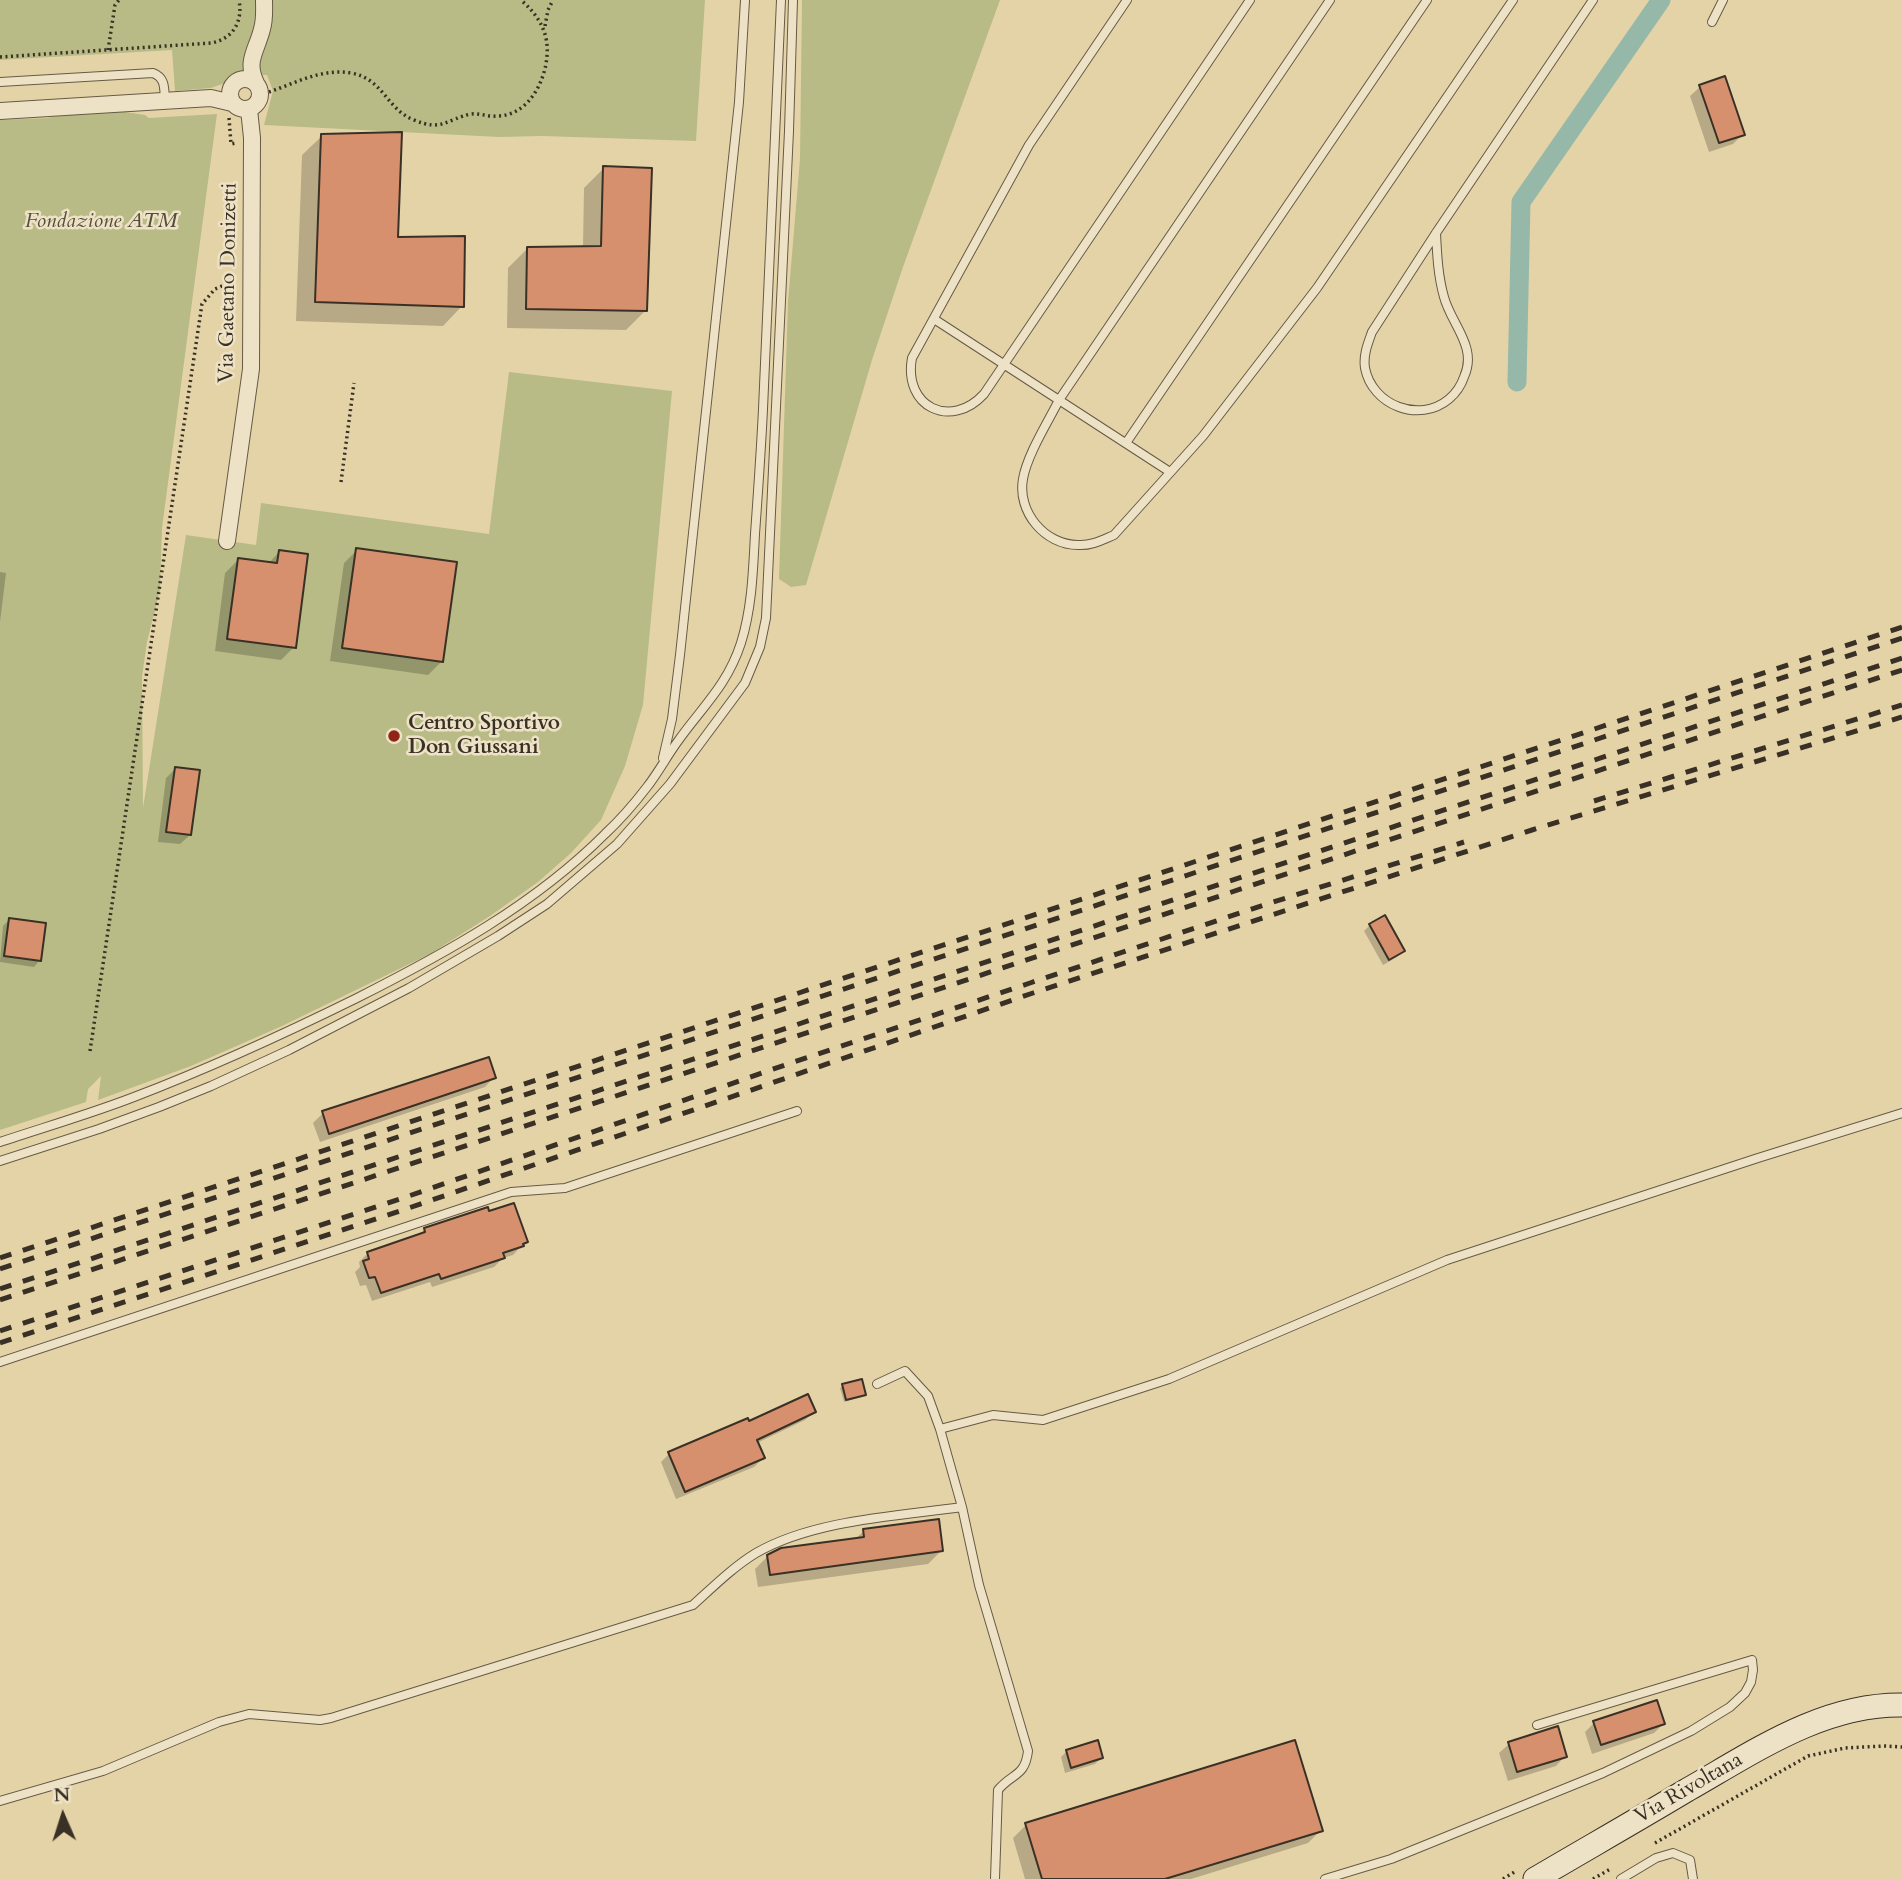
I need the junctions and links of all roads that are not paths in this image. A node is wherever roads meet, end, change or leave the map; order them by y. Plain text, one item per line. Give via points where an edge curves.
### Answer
1 (264, 0) edge
2 (745, 0) edge
3 (781, 0) edge
4 (793, 0) edge
5 (1128, 0) edge
6 (1250, 0) edge
7 (1330, 0) edge
8 (1427, 0) edge
9 (1513, 0) edge
10 (1593, 0) edge
11 (1723, 0) edge
12 (1712, 22) dead end
13 (0, 82) edge
14 (261, 88) junction
15 (166, 101) junction
16 (232, 103) junction
17 (249, 109) junction
18 (0, 111) edge
19 (1436, 233) junction
20 (934, 319) junction
21 (1004, 364) junction
22 (1059, 400) junction
23 (1126, 443) junction
24 (1171, 472) junction
25 (226, 541) dead end
26 (661, 765) junction
27 (797, 1111) dead end
28 (1902, 1113) edge
29 (0, 1142) edge
30 (0, 1161) edge
31 (0, 1362) edge
32 (877, 1384) dead end
33 (940, 1429) junction
34 (962, 1507) junction
35 (1902, 1705) edge
36 (1848, 1711) junction
37 (1902, 1719) edge
38 (1537, 1726) dead end
39 (0, 1801) edge
40 (1690, 1878) edge
41 (995, 1879) edge
42 (1325, 1879) edge
43 (1535, 1879) edge
44 (1621, 1879) edge

1 - 14 street via 265,18 251,64 251,74
2 - 26 lane via 739,102 680,655
3 - 26 lane via 761,452 747,620 730,671
4 - 30 lane via 766,618 745,684 670,784 617,844 547,904 498,936 385,1000 211,1086
5 - 20 lane via 1029,145
6 - 21 lane
7 - 22 lane
8 - 23 lane
9 - 24 lane via 1317,288
10 - 19 lane
11 - 12 lane
13 - 15 lane via 153,73 164,82
14 - 16 street via 242,79 229,93
14 - 17 street via 260,98
15 - 16 street via 211,98
15 - 18 street
16 - 17 street
17 - 25 street, Via Gaetano Donizetti via 251,369
19 - 19 lane via 1445,300 1468,359 1459,388 1448,400 1412,411 1377,393 1365,366 1366,348
20 - 21 lane
20 - 21 lane via 910,370 911,383 926,404 950,412 975,404
21 - 22 lane
22 - 23 lane
22 - 24 lane via 1023,480 1023,499 1030,517 1058,542 1097,543 1114,535
23 - 24 lane
26 - 29 lane via 633,804 581,858 525,902 449,950 214,1065 108,1107
27 - 31 lane via 565,1188 512,1192
28 - 33 lane via 1447,1260 1169,1380 1043,1419 993,1415
32 - 33 lane via 905,1371 928,1396
33 - 34 lane
34 - 39 lane via 809,1532 755,1553 693,1605 331,1718 238,1716 103,1771
34 - 41 lane via 979,1586 1028,1751 1019,1774 998,1790
35 - 36 street, Via Rivoltana
36 - 37 street, Via Rivoltana via 1882,1712
36 - 43 street, Via Rivoltana via 1752,1752
38 - 42 lane via 1752,1660 1751,1682 1745,1693 1691,1731 1603,1773 1404,1853
40 - 44 lane via 1690,1860 1673,1853

